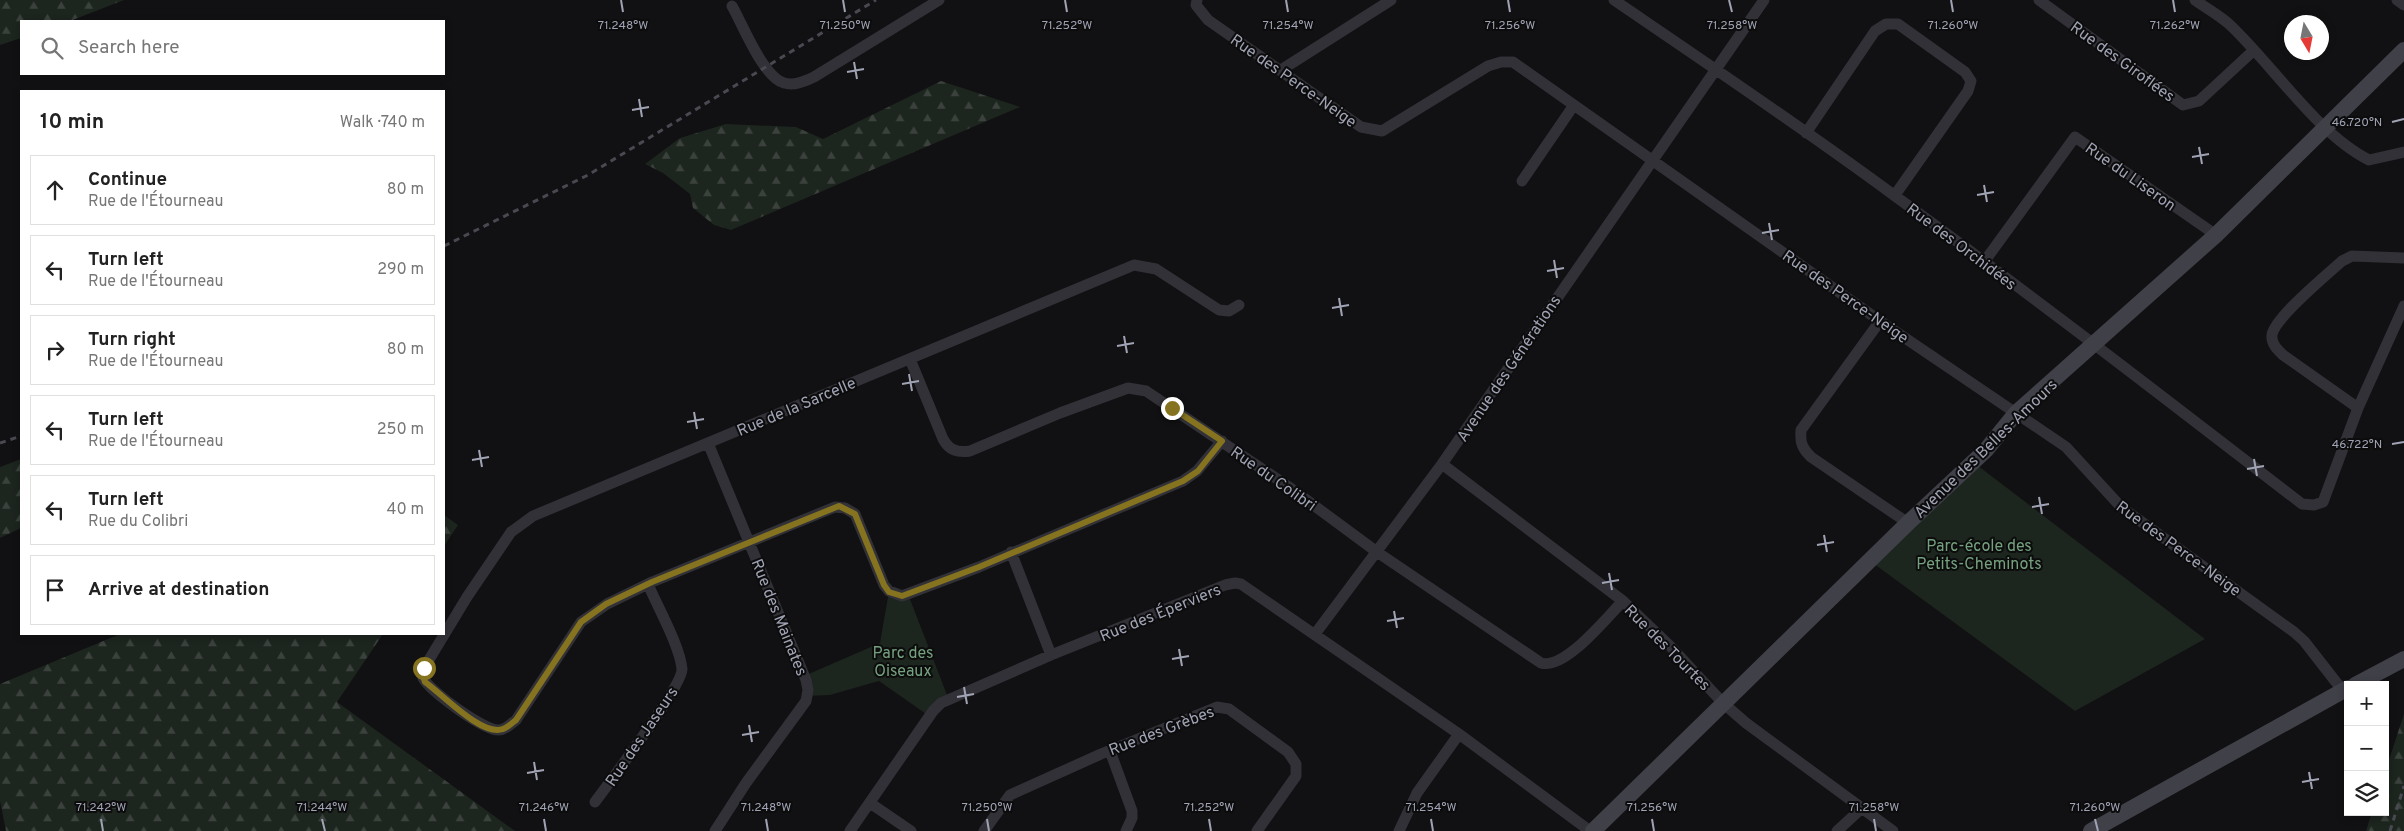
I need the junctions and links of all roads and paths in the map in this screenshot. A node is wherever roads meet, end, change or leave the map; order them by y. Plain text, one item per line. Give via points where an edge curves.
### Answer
1 (939, 0) edge
2 (1197, 0) edge
3 (1391, 0) edge
4 (1764, 0) edge
5 (2038, 0) edge
6 (2195, 0) edge
7 (2397, 0) edge
8 (1621, 2) edge
9 (2404, 5) edge
10 (732, 6) dead end
11 (2254, 50) junction
12 (2404, 50) edge
13 (1715, 68) junction
14 (1281, 70) junction
15 (1574, 105) junction
16 (2324, 126) junction
17 (1806, 133) junction
18 (2404, 152) edge
19 (1652, 159) junction
20 (1522, 181) dead end
21 (1895, 195) junction
22 (2216, 235) junction
23 (2404, 258) edge
24 (1984, 262) junction
25 (1239, 305) dead end
26 (2404, 306) edge
27 (1880, 321) junction
28 (2094, 344) junction
29 (910, 359) junction
30 (2358, 408) junction
31 (2016, 413) junction
32 (1222, 441) junction
33 (708, 443) junction
34 (1442, 464) junction
35 (1908, 523) junction
36 (749, 543) junction
37 (1011, 552) junction
38 (1377, 552) junction
39 (648, 584) junction
40 (1623, 601) junction
41 (445, 633) edge
42 (1315, 634) junction
43 (444, 635) edge
44 (1051, 655) junction
45 (2404, 659) edge
46 (2362, 681) edge
47 (2344, 683) edge
48 (2344, 691) edge
49 (1723, 704) junction
50 (1459, 734) junction
51 (1110, 751) junction
52 (595, 802) dead end
53 (870, 803) junction
54 (1862, 808) junction
55 (715, 831) edge
56 (850, 831) edge
57 (911, 831) edge
58 (984, 831) edge
59 (1126, 831) edge
60 (1257, 831) edge
61 (1399, 831) edge
62 (1591, 831) edge
63 (1837, 831) edge
64 (1893, 831) edge
65 (2091, 831) edge

1 - 10 street via 814,77 789,84 770,73
2 - 14 street, Rue des Perce-Neige via 1196,5 1208,20
3 - 14 street
4 - 13 street, Avenue des Générations
5 - 11 street, Rue des Giroflées via 2183,104 2199,101
6 - 11 street via 2228,23
7 - 9 street
8 - 13 street, Rue des Orchidées
11 - 16 street
12 - 16 street, Avenue des Belles-Amours
13 - 17 street, Rue des Orchidées
13 - 19 street, Avenue des Générations
14 - 15 street, Rue des Perce-Neige via 1361,127 1382,131 1488,66 1501,62 1513,62
15 - 19 street, Rue des Perce-Neige
15 - 20 street
16 - 18 street via 2368,160
16 - 22 street, Avenue des Belles-Amours
17 - 21 street, Rue des Orchidées
17 - 21 street via 1875,31 1886,24 1898,24 1965,72 1970,81 1968,91
19 - 27 street, Rue des Perce-Neige
19 - 34 street, Avenue des Générations
21 - 24 street, Rue des Orchidées
22 - 24 street, Rue du Liseron via 2074,137
22 - 28 street, Avenue des Belles-Amours
23 - 30 street via 2352,256 2342,260 2277,322 2272,336 2275,347 2283,355
24 - 28 street, Rue des Orchidées
25 - 29 street, Rue de la Sarcelle via 1229,311 1219,310 1156,269 1134,265
26 - 30 street
27 - 31 street, Rue des Perce-Neige
27 - 35 street via 1801,430 1800,442 1811,457
28 - 30 street, Rue des Orchidées via 2302,504 2323,502
28 - 31 street, Avenue des Belles-Amours
29 - 32 street, Rue du Colibri via 943,439 949,448 957,452 970,451 1128,388 1146,391
29 - 33 street, Rue de la Sarcelle
31 - 35 street, Avenue des Belles-Amours via 1986,450
31 - 47 street, Rue des Perce-Neige via 2066,447 2121,507 2294,632
32 - 37 street via 1198,471 1183,481
32 - 38 street, Rue du Colibri
33 - 36 street, Rue des Mainates
33 - 41 street, Rue de la Sarcelle via 533,516 515,528
34 - 38 street, Avenue des Générations
34 - 40 street, Rue des Tourtes
35 - 49 street, Avenue des Belles-Amours
36 - 37 street via 835,507 846,508 855,514 884,585 889,592 902,596
36 - 39 street
36 - 55 street, Rue des Mainates via 806,680 808,696
37 - 44 street
38 - 40 street, Rue du Colibri via 1548,665 1565,659
38 - 42 street, Avenue des Générations
39 - 43 street, Rue de la Sarcelle via 606,604 581,622 516,720 501,730 490,730 474,721 423,678 424,668
39 - 52 street, Rue des Jaseurs via 680,658 681,675 632,752
40 - 49 street, Rue des Tourtes
42 - 44 street, Rue des Éperviers via 1235,583
42 - 50 street, Rue des Éperviers
44 - 53 street, Rue des Éperviers via 935,708
45 - 46 street
48 - 65 street
49 - 54 street, Rue des Tourtes
49 - 62 street, Avenue des Belles-Amours
50 - 61 street via 1417,794
50 - 62 street, Rue des Éperviers
51 - 58 street, Rue des Grèbes via 1010,795
51 - 59 street via 1132,811
51 - 60 street, Rue des Grèbes via 1217,707 1229,709 1288,752 1296,764 1296,776
53 - 56 street, Rue des Éperviers
53 - 57 street
54 - 63 street
54 - 64 street, Rue des Tourtes

